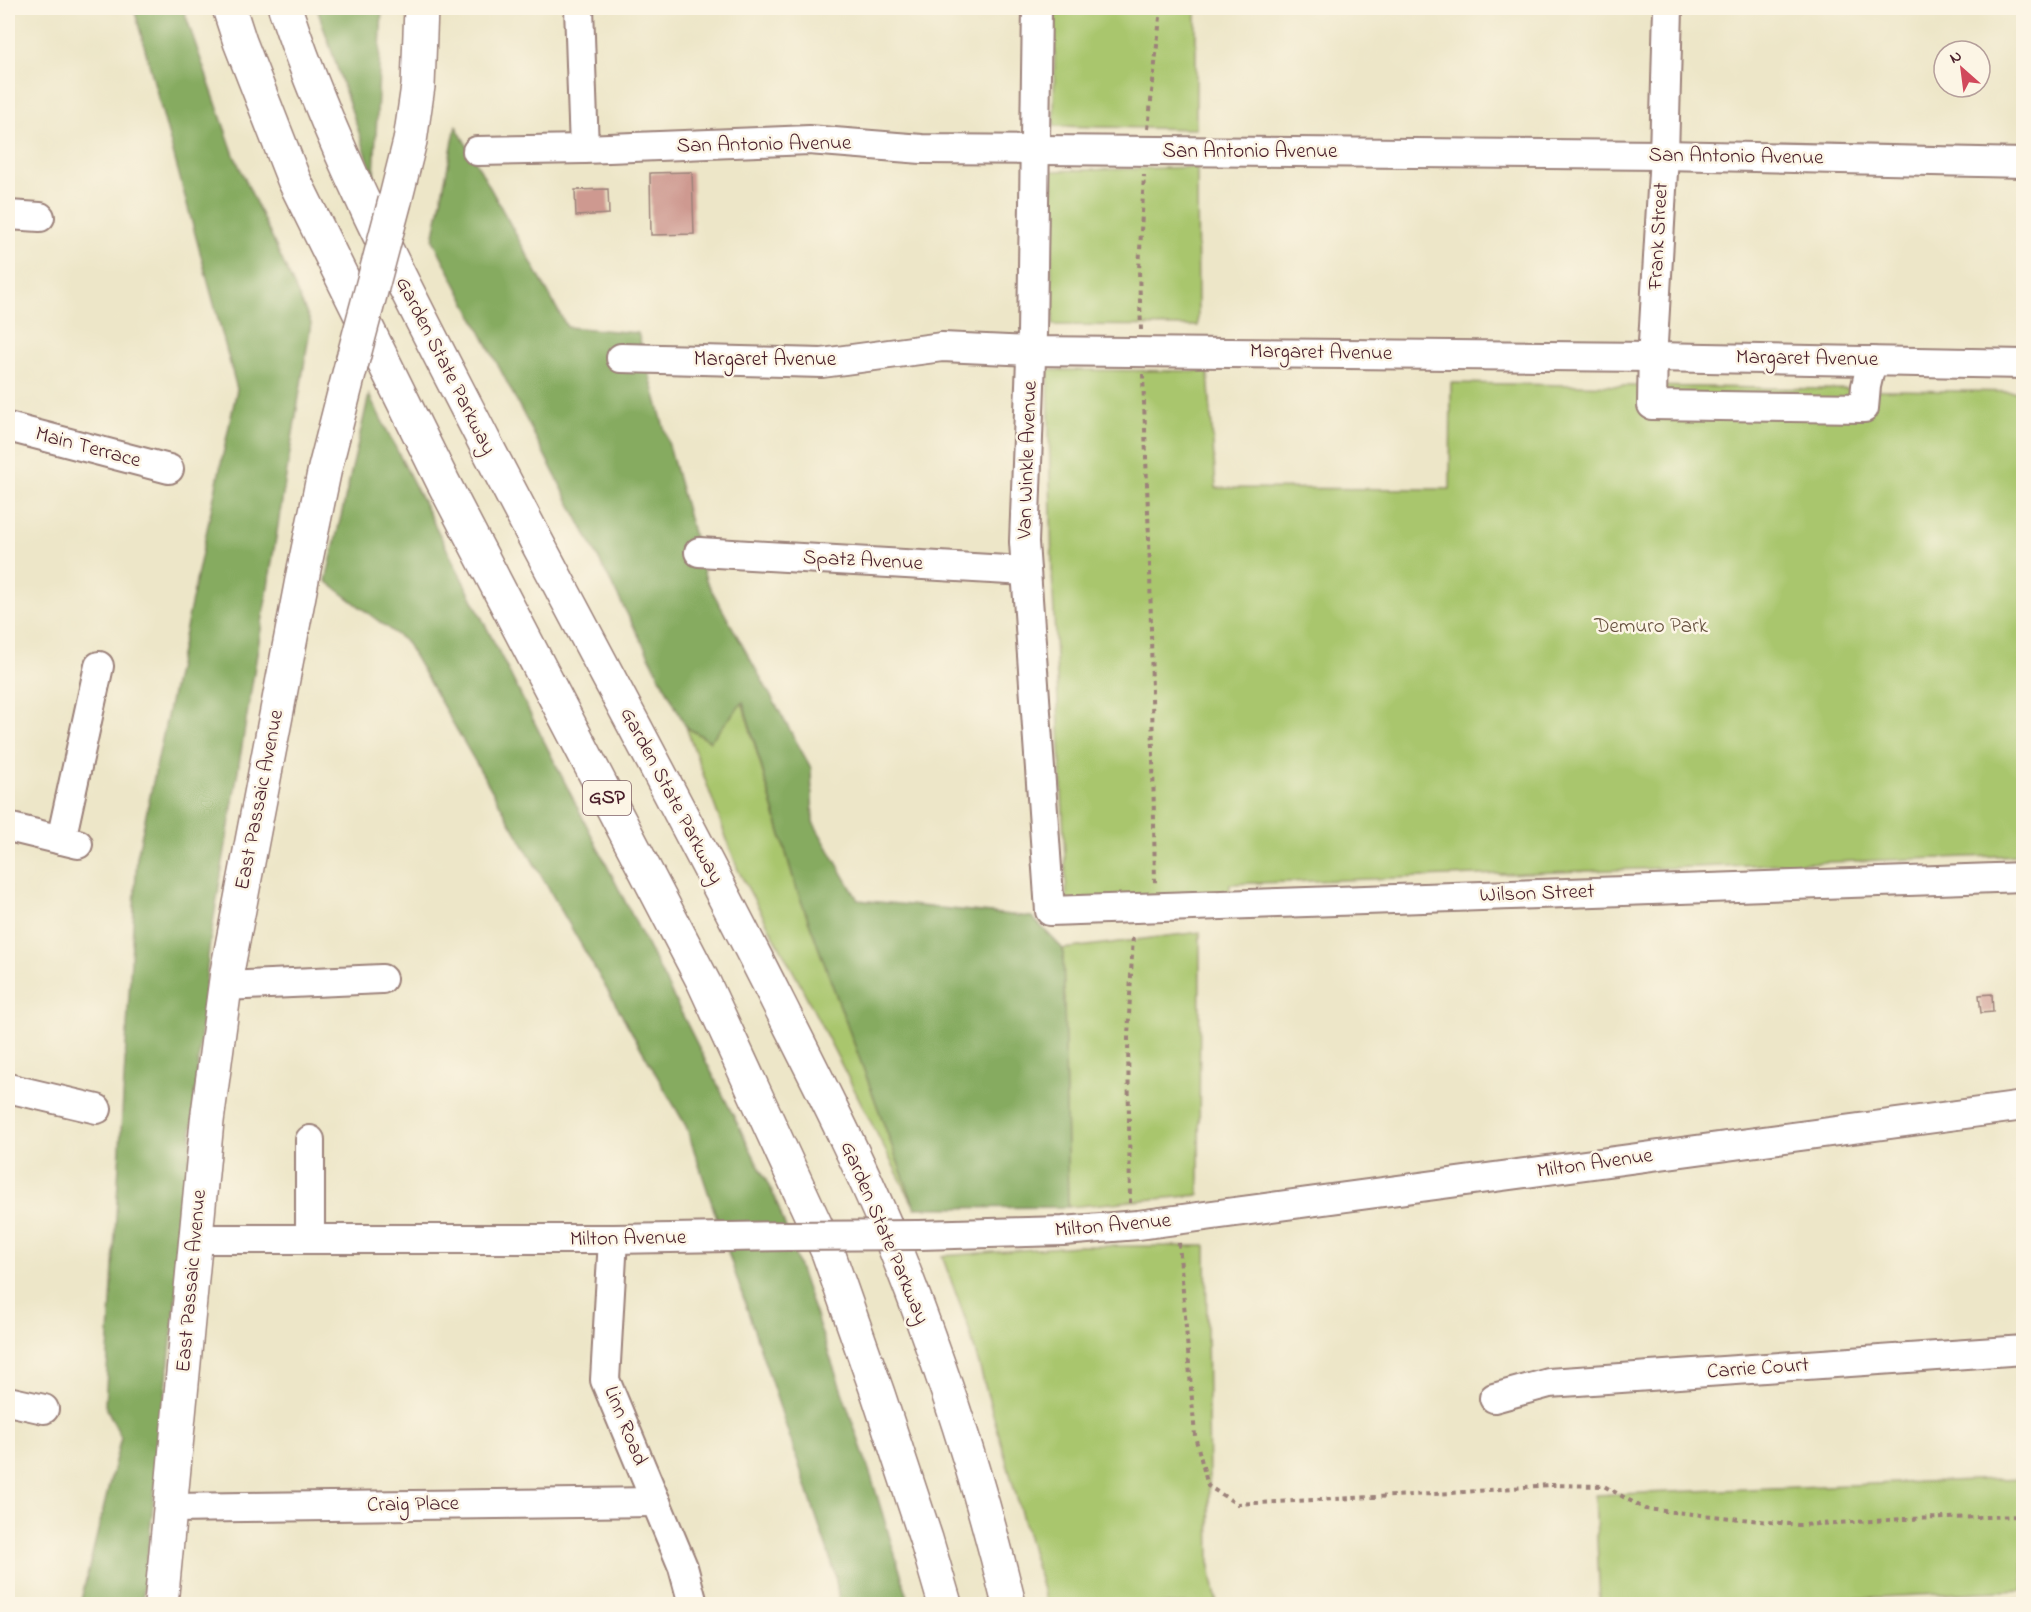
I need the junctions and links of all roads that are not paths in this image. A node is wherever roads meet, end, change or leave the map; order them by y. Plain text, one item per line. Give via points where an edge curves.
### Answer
1 (229, 8) edge
2 (285, 8) edge
3 (421, 8) edge
4 (579, 8) edge
5 (1037, 8) edge
6 (1668, 8) edge
7 (584, 149) junction
8 (1036, 150) junction
9 (477, 151) dead end
10 (1664, 155) junction
11 (2024, 163) edge
12 (8, 216) edge
13 (40, 217) dead end
14 (1031, 351) junction
15 (1653, 357) junction
16 (621, 358) dead end
17 (1872, 360) junction
18 (2024, 364) edge
19 (8, 427) edge
20 (169, 470) dead end
21 (699, 552) dead end
22 (1026, 571) junction
23 (99, 666) dead end
24 (8, 827) edge
25 (2024, 877) edge
26 (1050, 911) joint
27 (382, 979) dead end
28 (225, 986) junction
29 (8, 1089) edge
30 (2024, 1106) edge
31 (97, 1109) dead end
32 (310, 1140) dead end
33 (196, 1239) junction
34 (310, 1239) junction
35 (613, 1239) junction
36 (2024, 1350) edge
37 (1494, 1398) dead end
38 (8, 1401) edge
39 (44, 1409) dead end
40 (656, 1502) junction
41 (171, 1508) junction
42 (161, 1605) edge
43 (693, 1605) edge
44 (945, 1605) edge
45 (1009, 1605) edge

1 - 44 main road, GSP via 294,180 442,482 704,983 828,1252
2 - 45 main road, Garden State Parkway / GSP via 345,164 410,300 763,971 891,1239 949,1393
3 - 28 main road, East Passaic Avenue, bridge via 410,141 325,468
4 - 7 street
5 - 8 street, Van Winkle Avenue
6 - 10 street, Frank Street
7 - 8 street, San Antonio Avenue via 809,140 922,148
7 - 9 street, San Antonio Avenue
8 - 10 street, San Antonio Avenue
8 - 14 street, Van Winkle Avenue
10 - 11 street, San Antonio Avenue
10 - 15 street, Frank Street
12 - 13 street
14 - 15 street, Margaret Avenue
14 - 16 street, Margaret Avenue via 942,347 822,363
14 - 22 street, Van Winkle Avenue
15 - 17 street, Margaret Avenue
15 - 17 street, Frank Street via 1652,405 1664,406 1864,408
17 - 18 street, Margaret Avenue
19 - 20 street, Main Terrace
21 - 22 street, Spatz Avenue
22 - 26 street, Van Winkle Avenue
23 - 24 street via 70,842
25 - 26 street, Wilson Street
27 - 28 street
28 - 33 main road, East Passaic Avenue
29 - 31 street
30 - 35 street, Milton Avenue, bridge via 1138,1226 919,1235
32 - 34 street
33 - 34 street, Milton Avenue
33 - 41 main road, East Passaic Avenue
34 - 35 street, Milton Avenue
35 - 40 street, Linn Road via 605,1380
36 - 37 street, Carrie Court via 1549,1383
38 - 39 street
40 - 41 street, Craig Place
40 - 43 street, Linn Road via 683,1567
41 - 42 main road, East Passaic Avenue

